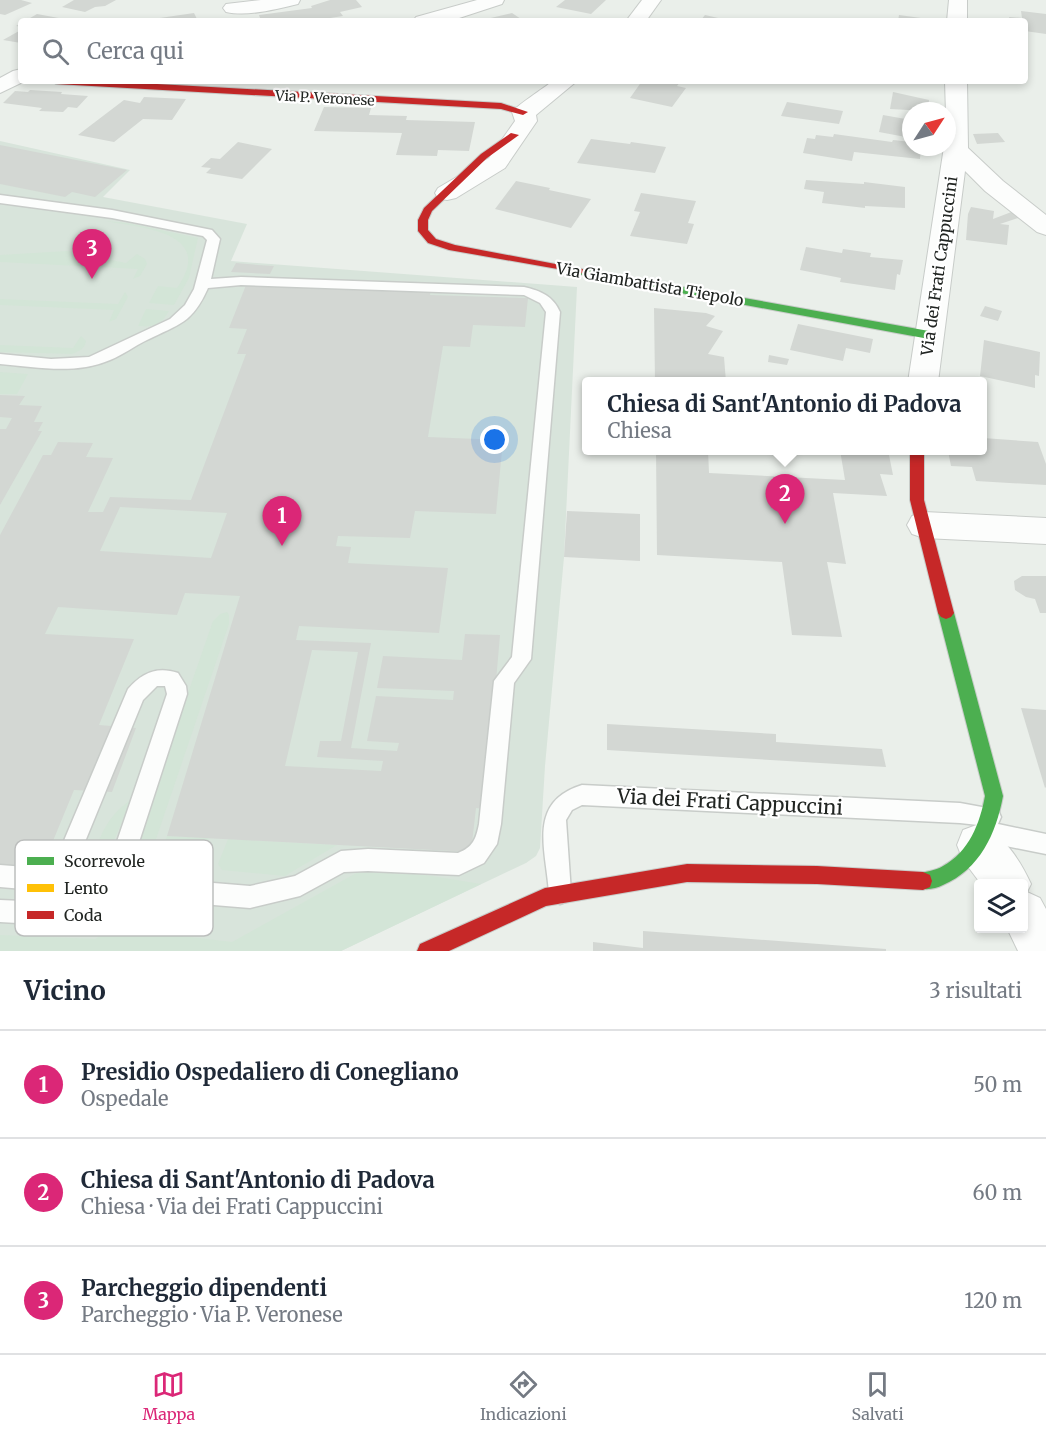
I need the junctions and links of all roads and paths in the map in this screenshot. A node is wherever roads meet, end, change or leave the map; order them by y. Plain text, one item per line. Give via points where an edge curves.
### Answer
1 (291, 0) edge
2 (495, 0) edge
3 (652, 0) edge
4 (958, 0) edge
5 (233, 8) dead end
6 (437, 18) edge
7 (638, 18) edge
8 (957, 18) edge
9 (14, 73) edge
10 (132, 84) edge
11 (563, 84) edge
12 (956, 84) edge
13 (0, 87) edge
14 (956, 102) edge
15 (523, 112) junction
16 (956, 150) edge
17 (955, 156) edge
18 (447, 193) joint
19 (0, 199) edge
20 (1046, 227) edge
21 (202, 284) junction
22 (929, 335) junction
23 (0, 359) edge
24 (923, 377) edge
25 (917, 455) edge
26 (924, 525) junction
27 (1046, 531) edge
28 (986, 831) junction
29 (75, 840) edge
30 (128, 840) edge
31 (1046, 844) edge
32 (0, 876) edge
33 (15, 877) edge
34 (1006, 879) edge
35 (560, 893) junction
36 (213, 894) edge
37 (0, 911) edge
38 (15, 912) edge
39 (1028, 923) edge
40 (427, 951) edge
41 (1043, 951) edge

1 - 5 street
2 - 6 street
3 - 7 street
4 - 8 street
9 - 13 street
10 - 15 street, Via P. Veronese via 501,106
11 - 15 street
12 - 14 street, Via dei Frati Cappuccini
15 - 18 street, Via Giambattista Tiepolo via 526,121 503,156
16 - 20 street
17 - 22 street, Via dei Frati Cappuccini
18 - 22 street, Via Giambattista Tiepolo via 428,210 423,231 432,241 453,248
19 - 21 lane via 207,232 214,239
21 - 23 lane via 184,315 171,325 102,358 73,363
21 - 36 lane via 241,281 524,291 545,299 553,312 521,659 504,681 486,844 476,856 459,864 341,862 300,885 278,892 250,897
22 - 24 street, Via dei Frati Cappuccini
25 - 26 street via 917,500
26 - 27 street
26 - 28 street via 992,783 994,796
28 - 31 lane, Via dei Frati Cappuccini
28 - 34 street
28 - 35 street via 958,867 946,875 919,881 687,873
28 - 35 lane, Via dei Frati Cappuccini via 960,813 582,795 570,798 555,819
29 - 30 lane via 135,695 149,680 164,676 171,679 177,694
32 - 33 lane
35 - 40 street
37 - 38 lane
39 - 41 street

